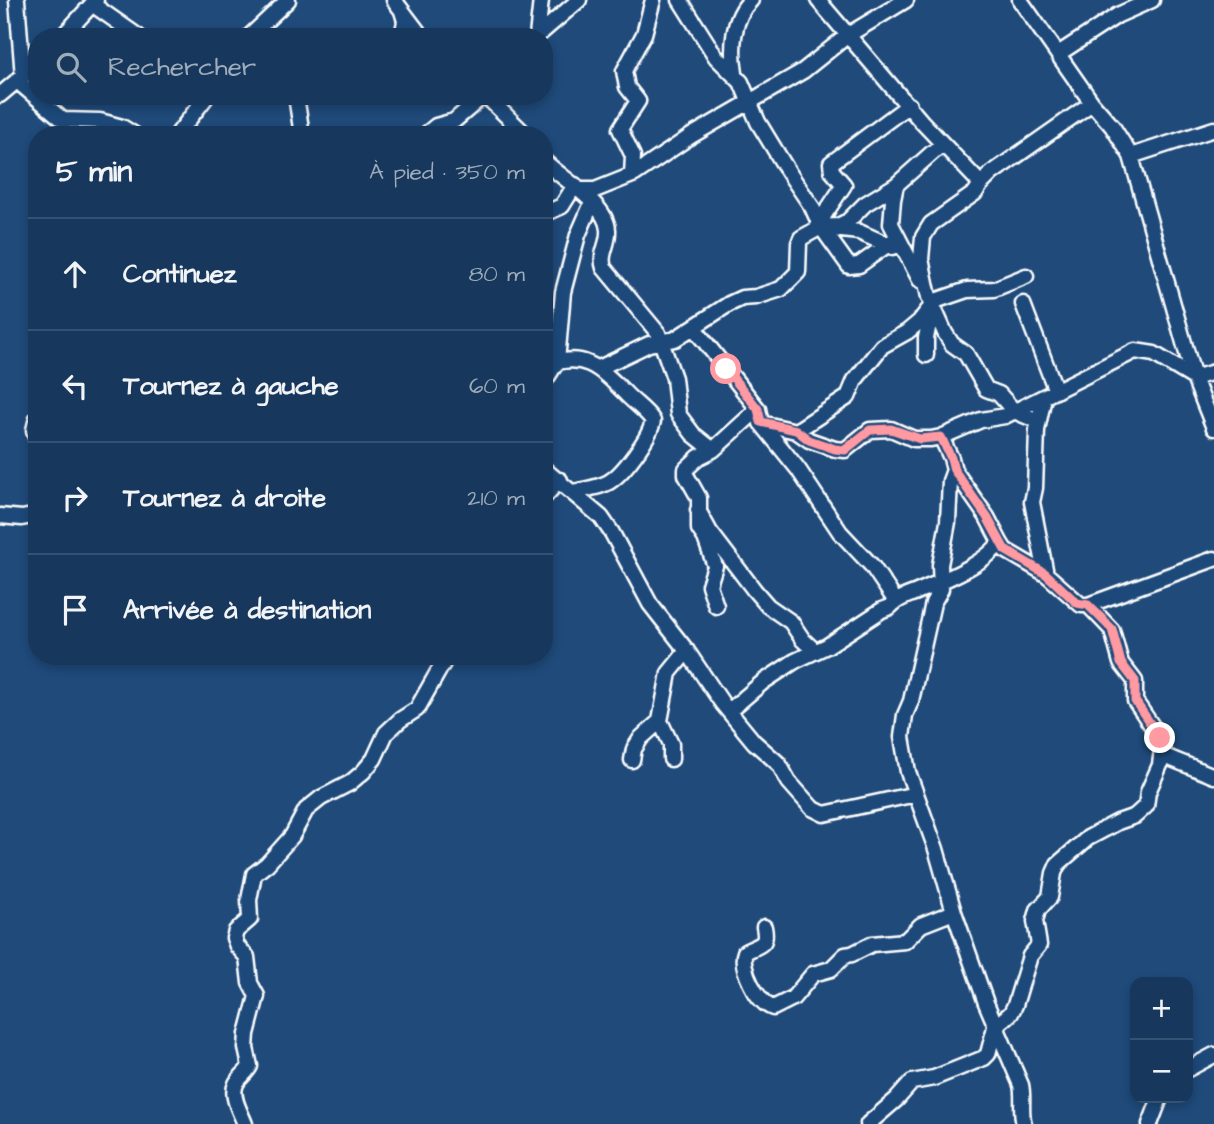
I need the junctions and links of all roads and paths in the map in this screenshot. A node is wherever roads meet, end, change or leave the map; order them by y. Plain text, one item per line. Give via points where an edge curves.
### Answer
1 (17, 0) edge
2 (288, 0) edge
3 (541, 0) edge
4 (579, 0) edge
5 (653, 0) edge
6 (680, 0) edge
7 (751, 0) edge
8 (818, 0) edge
9 (906, 0) edge
10 (1020, 0) edge
11 (1124, 0) edge
12 (1152, 0) edge
13 (94, 2) edge
14 (398, 5) edge
15 (1118, 15) junction
16 (70, 28) edge
17 (127, 28) edge
18 (258, 28) edge
19 (404, 28) edge
20 (415, 28) edge
21 (538, 28) edge
22 (546, 28) edge
23 (848, 35) junction
24 (1058, 54) junction
25 (28, 72) edge
26 (735, 73) junction
27 (20, 79) junction
28 (28, 87) edge
29 (0, 95) edge
30 (751, 97) junction
31 (1092, 103) junction
32 (47, 105) edge
33 (198, 105) edge
34 (297, 105) edge
35 (474, 105) edge
36 (494, 105) edge
37 (909, 105) junction
38 (118, 126) edge
39 (183, 126) edge
40 (301, 126) edge
41 (436, 126) edge
42 (517, 126) edge
43 (1214, 129) edge
44 (942, 144) junction
45 (1130, 156) junction
46 (553, 168) edge
47 (632, 176) junction
48 (981, 184) junction
49 (896, 185) junction
50 (578, 188) junction
51 (592, 203) junction
52 (553, 210) edge
53 (821, 227) junction
54 (893, 241) junction
55 (1026, 276) dead end
56 (931, 301) junction
57 (1023, 304) dead end
58 (694, 328) junction
59 (662, 342) junction
60 (553, 354) edge
61 (926, 355) dead end
62 (553, 364) edge
63 (598, 368) junction
64 (1214, 372) edge
65 (1194, 378) junction
66 (1050, 394) junction
67 (1014, 411) junction
68 (759, 416) junction
69 (1038, 421) junction
70 (1214, 428) edge
71 (796, 430) junction
72 (941, 437) junction
73 (713, 450) junction
74 (954, 470) junction
75 (553, 476) edge
76 (560, 481) junction
77 (553, 488) edge
78 (574, 492) junction
79 (698, 510) junction
80 (0, 516) edge
81 (28, 516) edge
82 (999, 548) junction
83 (1214, 559) edge
84 (1046, 574) junction
85 (940, 582) junction
86 (895, 600) junction
87 (1088, 605) junction
88 (716, 606) dead end
89 (803, 640) junction
90 (687, 651) junction
91 (815, 651) junction
92 (798, 660) junction
93 (442, 665) edge
94 (729, 711) junction
95 (660, 721) junction
96 (1162, 755) junction
97 (671, 759) dead end
98 (632, 760) dead end
99 (1214, 776) edge
100 (916, 794) junction
101 (954, 912) junction
102 (764, 927) dead end
103 (995, 1027) junction
104 (1214, 1055) edge
105 (1193, 1066) edge
106 (1158, 1103) edge
107 (245, 1124) edge
108 (868, 1124) edge
109 (1024, 1124) edge
110 (1150, 1124) edge

1 - 27 street
2 - 18 street
3 - 21 street
4 - 22 street
5 - 47 street via 644,34 624,71 627,87 638,101 620,129 633,156
6 - 26 street via 716,57
7 - 26 street via 740,15 732,41
8 - 23 street
9 - 23 street
10 - 24 street
11 - 15 street
12 - 15 street
13 - 16 street
13 - 17 street
14 - 19 street
14 - 20 street
15 - 24 street
23 - 30 street via 815,63
23 - 37 street
24 - 31 street
25 - 27 street
26 - 30 street
27 - 28 street
27 - 29 street
30 - 47 street
30 - 53 street via 758,122
31 - 45 street
31 - 48 street
32 - 38 street via 63,120
33 - 39 street
34 - 40 street
35 - 41 street via 454,121
36 - 42 street
37 - 44 street
37 - 53 street via 831,163 844,185
43 - 45 street
44 - 48 street
44 - 49 street
45 - 65 street
46 - 50 street
47 - 50 street via 595,190
48 - 56 street via 931,224 923,237 922,266
49 - 53 street via 848,221
49 - 54 street
50 - 51 street
50 - 52 street
51 - 59 street via 608,230 601,260 604,268
51 - 60 street via 578,236
53 - 54 street
53 - 54 street via 852,267
53 - 58 street via 801,238 798,272 788,284 729,304
54 - 56 street via 908,256
55 - 56 street via 994,289 967,290
56 - 61 street
56 - 67 street via 948,339 966,354 986,389 999,394
56 - 71 street via 919,322 882,346 855,380 848,397
57 - 66 street
58 - 59 street
58 - 68 street
59 - 63 street
59 - 73 street via 674,378 678,414
62 - 63 street via 571,359
63 - 78 street via 653,424 609,483
64 - 65 street
65 - 66 street via 1154,354 1135,351
65 - 70 street
66 - 67 street
66 - 69 street
67 - 69 street
67 - 72 street
68 - 71 street
68 - 73 street
68 - 86 street via 840,532
69 - 84 street via 1032,502
71 - 72 street via 809,440 845,450 870,430 891,429 920,439
72 - 74 street
73 - 79 street via 686,469 699,498
74 - 82 street via 987,517
74 - 85 street
75 - 76 street
76 - 77 street
76 - 78 street
78 - 90 street via 601,517 641,590
79 - 88 street via 699,529 715,566 709,585
79 - 89 street via 755,591 791,622
80 - 81 street
82 - 84 street
82 - 85 street
83 - 87 street
84 - 87 street via 1077,603
85 - 86 street
85 - 100 street via 902,737
86 - 91 street
87 - 96 street via 1112,629 1121,663 1135,681 1135,701 1163,742
89 - 91 street
89 - 92 street
90 - 94 street
90 - 95 street via 669,673
91 - 92 street
92 - 94 street
93 - 107 street via 417,709 386,733 363,772 306,810 292,836 254,874 250,919 234,938 247,957 250,983 257,996 247,1034 250,1066 234,1089
94 - 100 street via 817,812
95 - 97 street via 671,744
95 - 98 street via 641,738
96 - 99 street
96 - 103 street via 1146,806 1136,816 1088,838 1058,864 1050,897 1035,920 1039,945 1030,957 1011,1013
100 - 101 street
101 - 102 street via 921,926 905,941 872,944 845,955 831,969 809,977 793,998 773,1008 760,1001 743,964 745,952 764,942
101 - 103 street
103 - 108 street via 988,1054 980,1061 912,1082
103 - 109 street via 1021,1085
104 - 105 street
106 - 110 street

